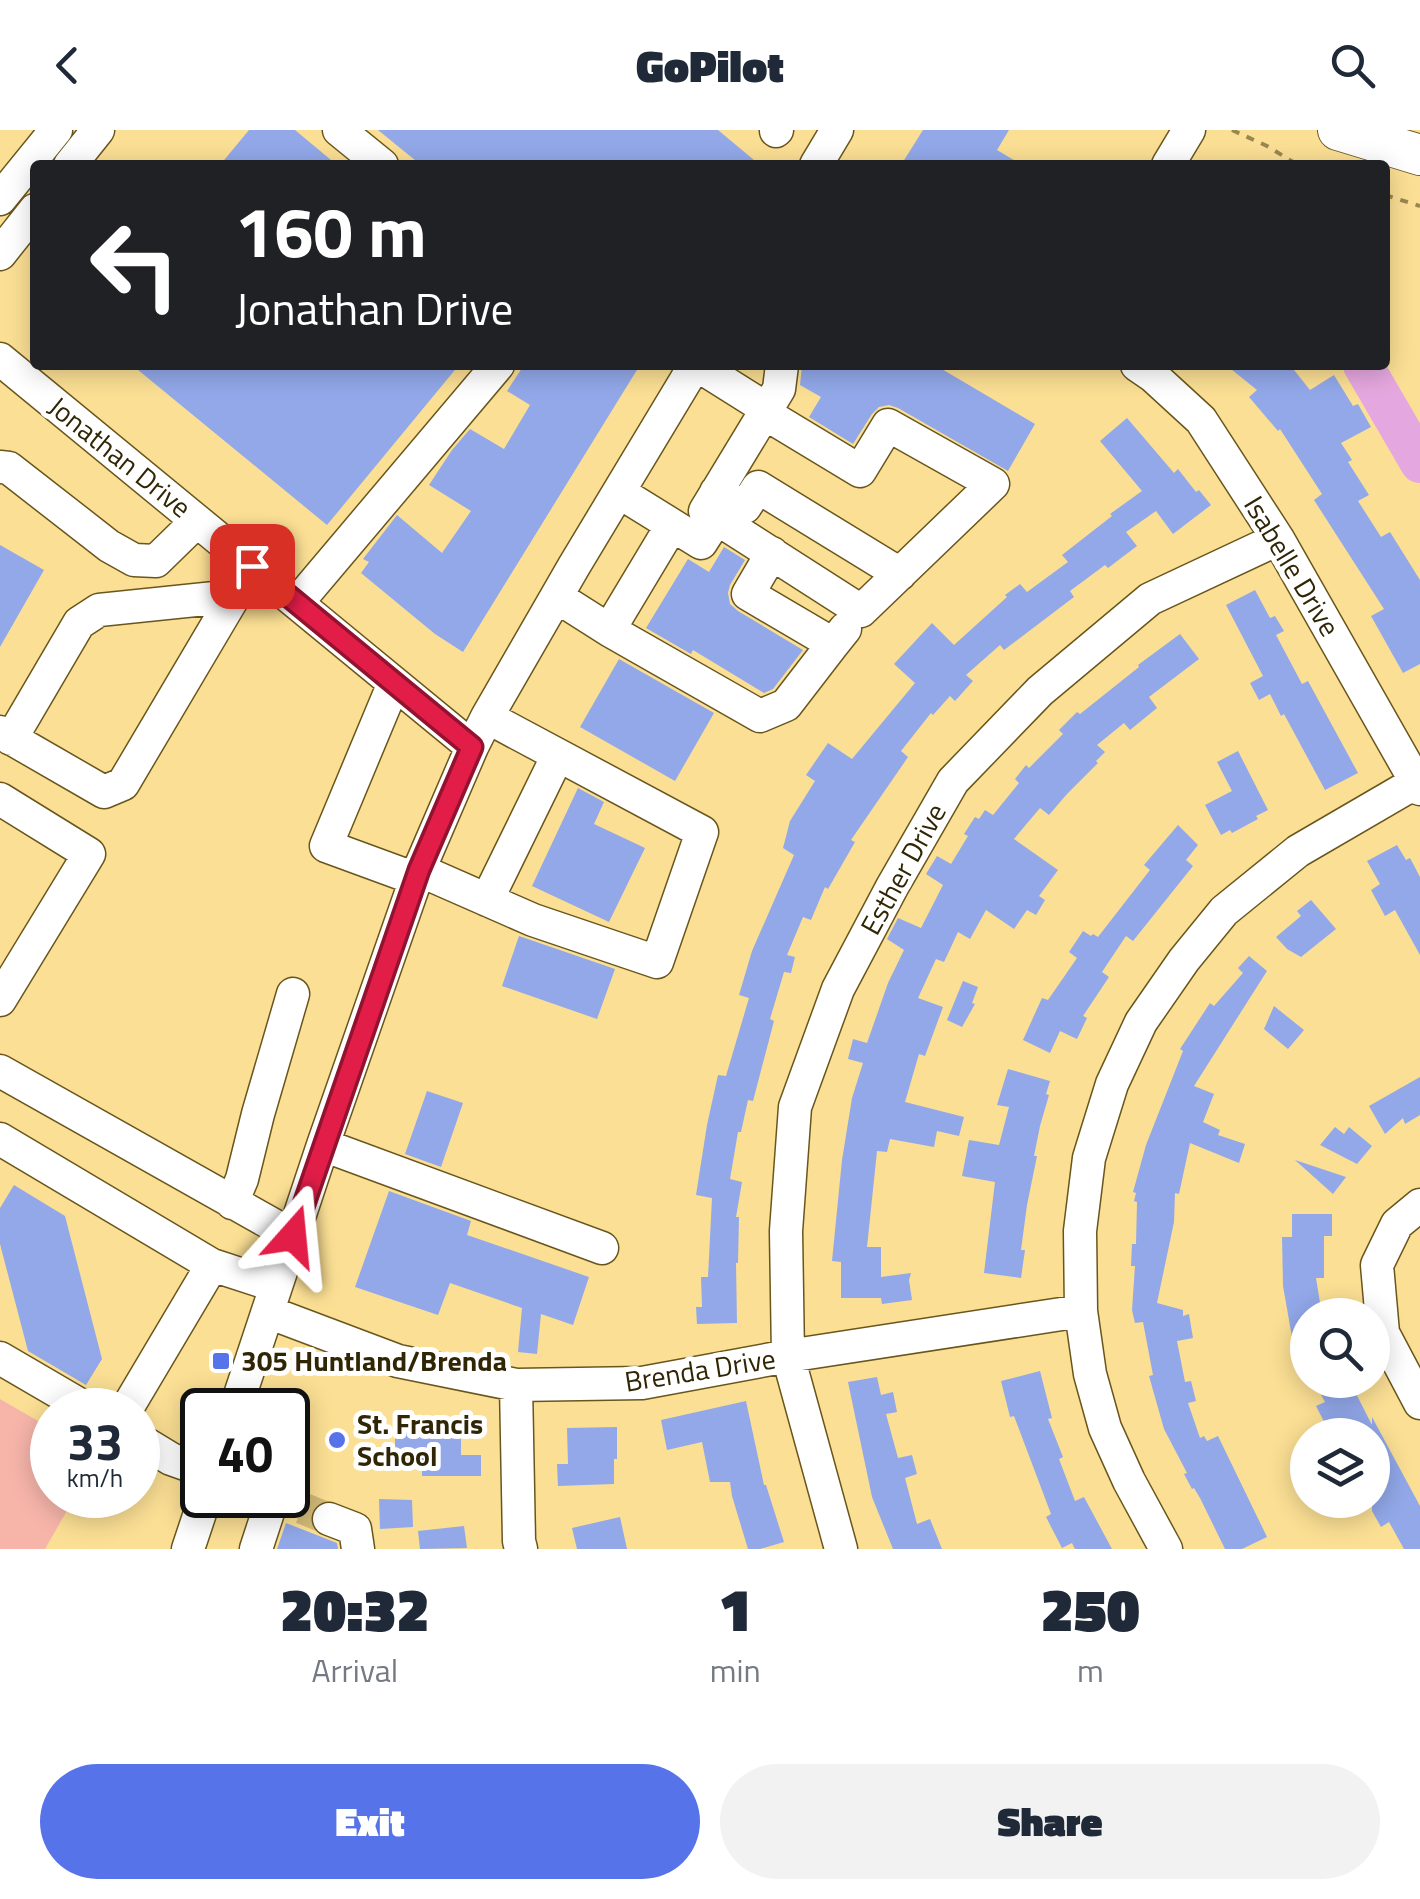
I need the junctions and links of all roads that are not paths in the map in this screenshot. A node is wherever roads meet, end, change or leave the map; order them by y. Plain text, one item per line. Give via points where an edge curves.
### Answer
1 (56, 130) edge
2 (98, 130) edge
3 (339, 130) edge
4 (837, 130) edge
5 (1190, 130) edge
6 (1338, 130) edge
7 (1420, 155) edge
8 (32, 160) edge
9 (74, 160) edge
10 (376, 160) edge
11 (819, 160) edge
12 (1171, 160) edge
13 (30, 162) edge
14 (0, 199) edge
15 (30, 216) edge
16 (0, 254) edge
17 (0, 359) edge
18 (494, 370) edge
19 (693, 370) edge
20 (704, 370) edge
21 (781, 370) edge
22 (1145, 370) edge
23 (766, 411) junction
24 (0, 467) edge
25 (619, 492) junction
26 (717, 505) junction
27 (197, 521) junction
28 (672, 525) junction
29 (1278, 539) junction
30 (772, 553) junction
31 (252, 566) junction
32 (900, 574) junction
33 (234, 596) junction
34 (557, 597) junction
35 (297, 604) junction
36 (861, 610) junction
37 (601, 625) junction
38 (833, 644) junction
39 (394, 683) junction
40 (487, 717) junction
41 (6, 736) edge
42 (472, 747) junction
43 (558, 755) junction
44 (1419, 784) edge
45 (0, 798) edge
46 (418, 875) junction
47 (488, 900) junction
48 (293, 994) dead end
49 (0, 1000) edge
50 (0, 1070) edge
51 (0, 1139) edge
52 (323, 1144) junction
53 (232, 1203) junction
54 (1420, 1205) edge
55 (293, 1236) junction
56 (602, 1248) dead end
57 (212, 1266) junction
58 (272, 1299) junction
59 (1081, 1311) junction
60 (788, 1356) junction
61 (0, 1358) edge
62 (516, 1385) junction
63 (51, 1388) edge
64 (139, 1388) edge
65 (242, 1388) edge
66 (1420, 1404) edge
67 (310, 1512) tunnel mouth
68 (198, 1518) edge
69 (282, 1518) edge
70 (188, 1549) edge
71 (256, 1549) edge
72 (358, 1549) edge
73 (521, 1549) edge
74 (841, 1549) edge
75 (1166, 1549) edge

1 - 8 street
2 - 9 street
3 - 10 street
4 - 11 street
5 - 12 street
6 - 7 main road
13 - 14 street
15 - 16 street
17 - 27 street, Jonathan Drive
18 - 35 street
19 - 25 street
20 - 23 street
21 - 23 street
22 - 29 street, Isabelle Drive via 1201,420
23 - 26 street
23 - 32 street via 860,471 888,425 993,484
24 - 27 street via 134,560 156,562
25 - 28 street
25 - 34 street
26 - 28 street via 702,543
26 - 30 street
26 - 32 street via 745,506 758,486
27 - 31 street, Jonathan Drive
28 - 37 street
29 - 44 street, Isabelle Drive
29 - 60 street, Esther Drive via 1150,599 1040,691 952,780 838,988 795,1107 786,1231
30 - 36 street
30 - 38 street via 748,594
31 - 33 street
31 - 35 street, Jonathan Drive
32 - 36 street
33 - 41 street via 100,610 79,623
33 - 41 street via 123,784 104,792
34 - 37 street
34 - 40 street
35 - 39 street, Jonathan Drive
36 - 38 street
37 - 38 street via 760,716 786,705
39 - 42 street, Jonathan Drive
39 - 46 street via 326,846
40 - 42 street
40 - 43 street
42 - 46 street
43 - 47 street
43 - 47 street via 702,832 657,962
44 - 59 street via 1298,851 1224,911 1141,1022 1089,1158 1080,1231
45 - 49 street via 90,854
46 - 47 street
46 - 52 street
48 - 53 street
50 - 53 street
51 - 57 street, Brenda Drive
52 - 55 street
52 - 56 street
53 - 55 street
54 - 66 street via 1397,1224 1378,1265 1382,1333
55 - 58 street
57 - 58 street, Brenda Drive
57 - 64 street
58 - 62 street, Brenda Drive via 398,1362
58 - 65 street
59 - 60 street, Brenda Drive
59 - 75 street via 1105,1428
60 - 62 street, Brenda Drive via 642,1383
60 - 74 street, Esther Drive
61 - 63 street
62 - 73 street
67 - 72 street via 355,1529
68 - 70 street
69 - 71 street

